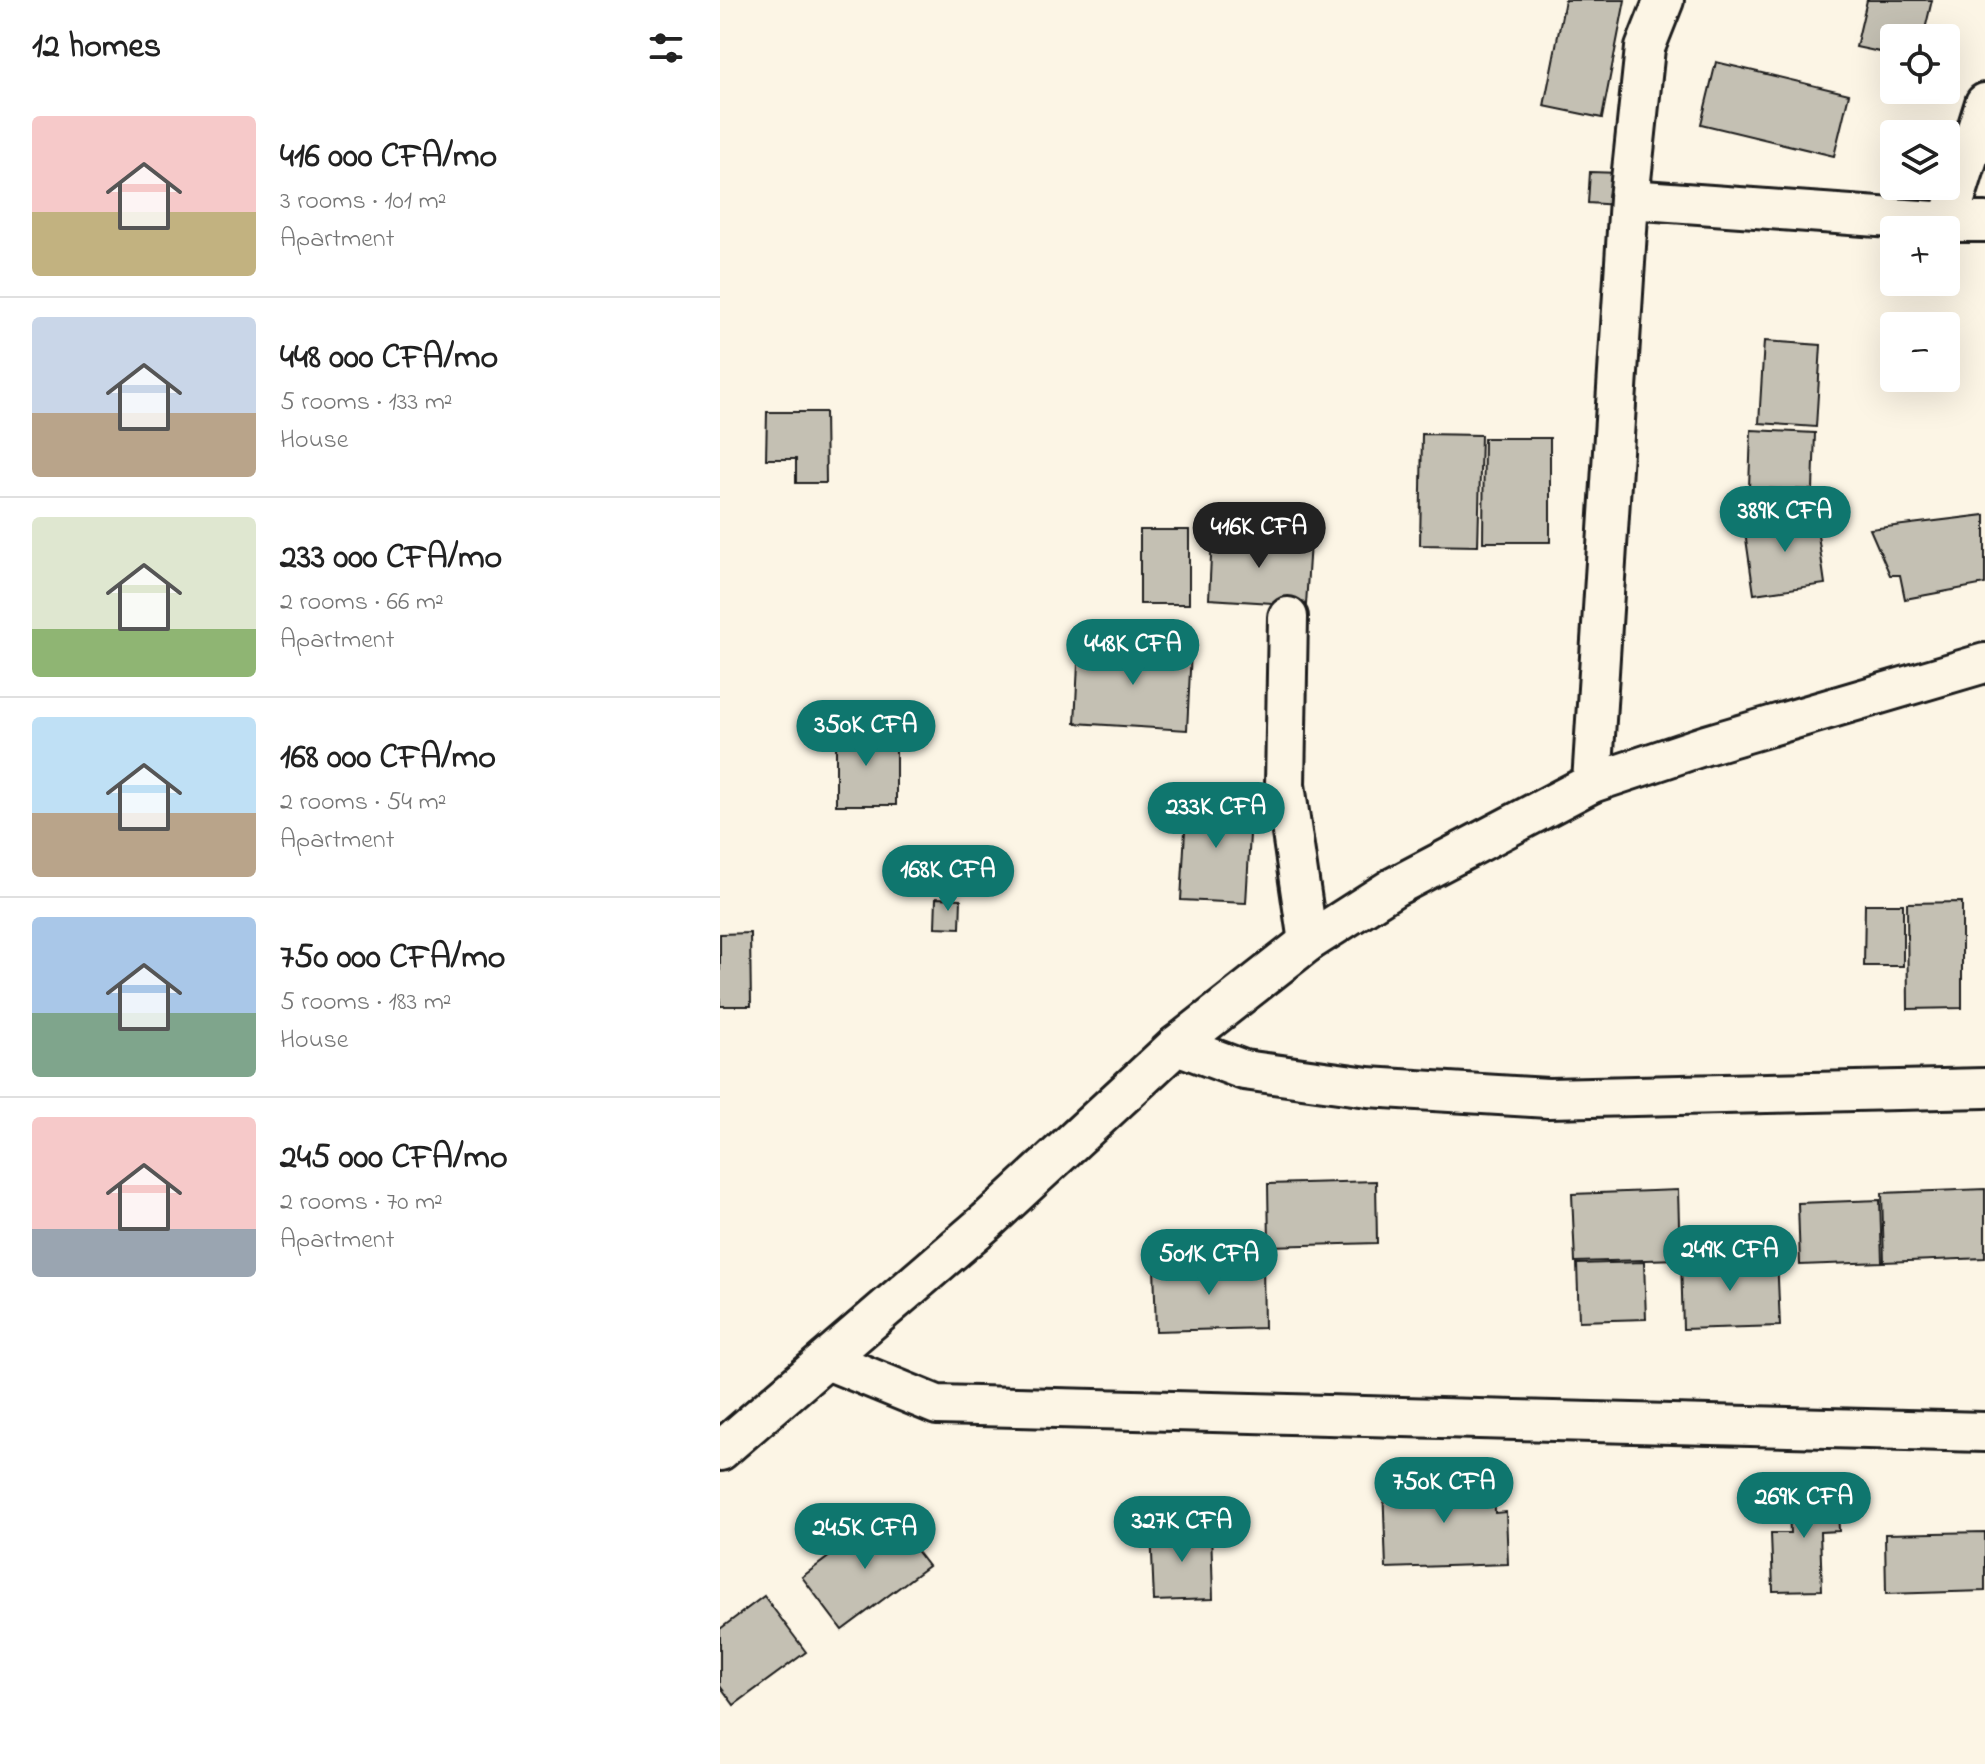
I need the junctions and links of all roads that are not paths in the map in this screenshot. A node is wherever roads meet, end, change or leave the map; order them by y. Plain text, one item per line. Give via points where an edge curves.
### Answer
1 (1664, 0) edge
2 (1985, 103) edge
3 (1629, 199) junction
4 (1967, 222) edge
5 (1288, 617) dead end
6 (1985, 663) edge
7 (1592, 783) junction
8 (1308, 942) junction
9 (1177, 1045) junction
10 (1985, 1088) edge
11 (827, 1360) junction
12 (1985, 1432) edge
13 (720, 1451) edge

1 - 3 street via 1645,48
2 - 4 street
3 - 4 street
3 - 7 street
5 - 8 street via 1285,785
6 - 7 street
7 - 8 street via 1394,887
8 - 9 street
9 - 10 street via 1244,1070 1368,1087 1548,1098
9 - 11 street
11 - 12 street via 937,1405
11 - 13 street

